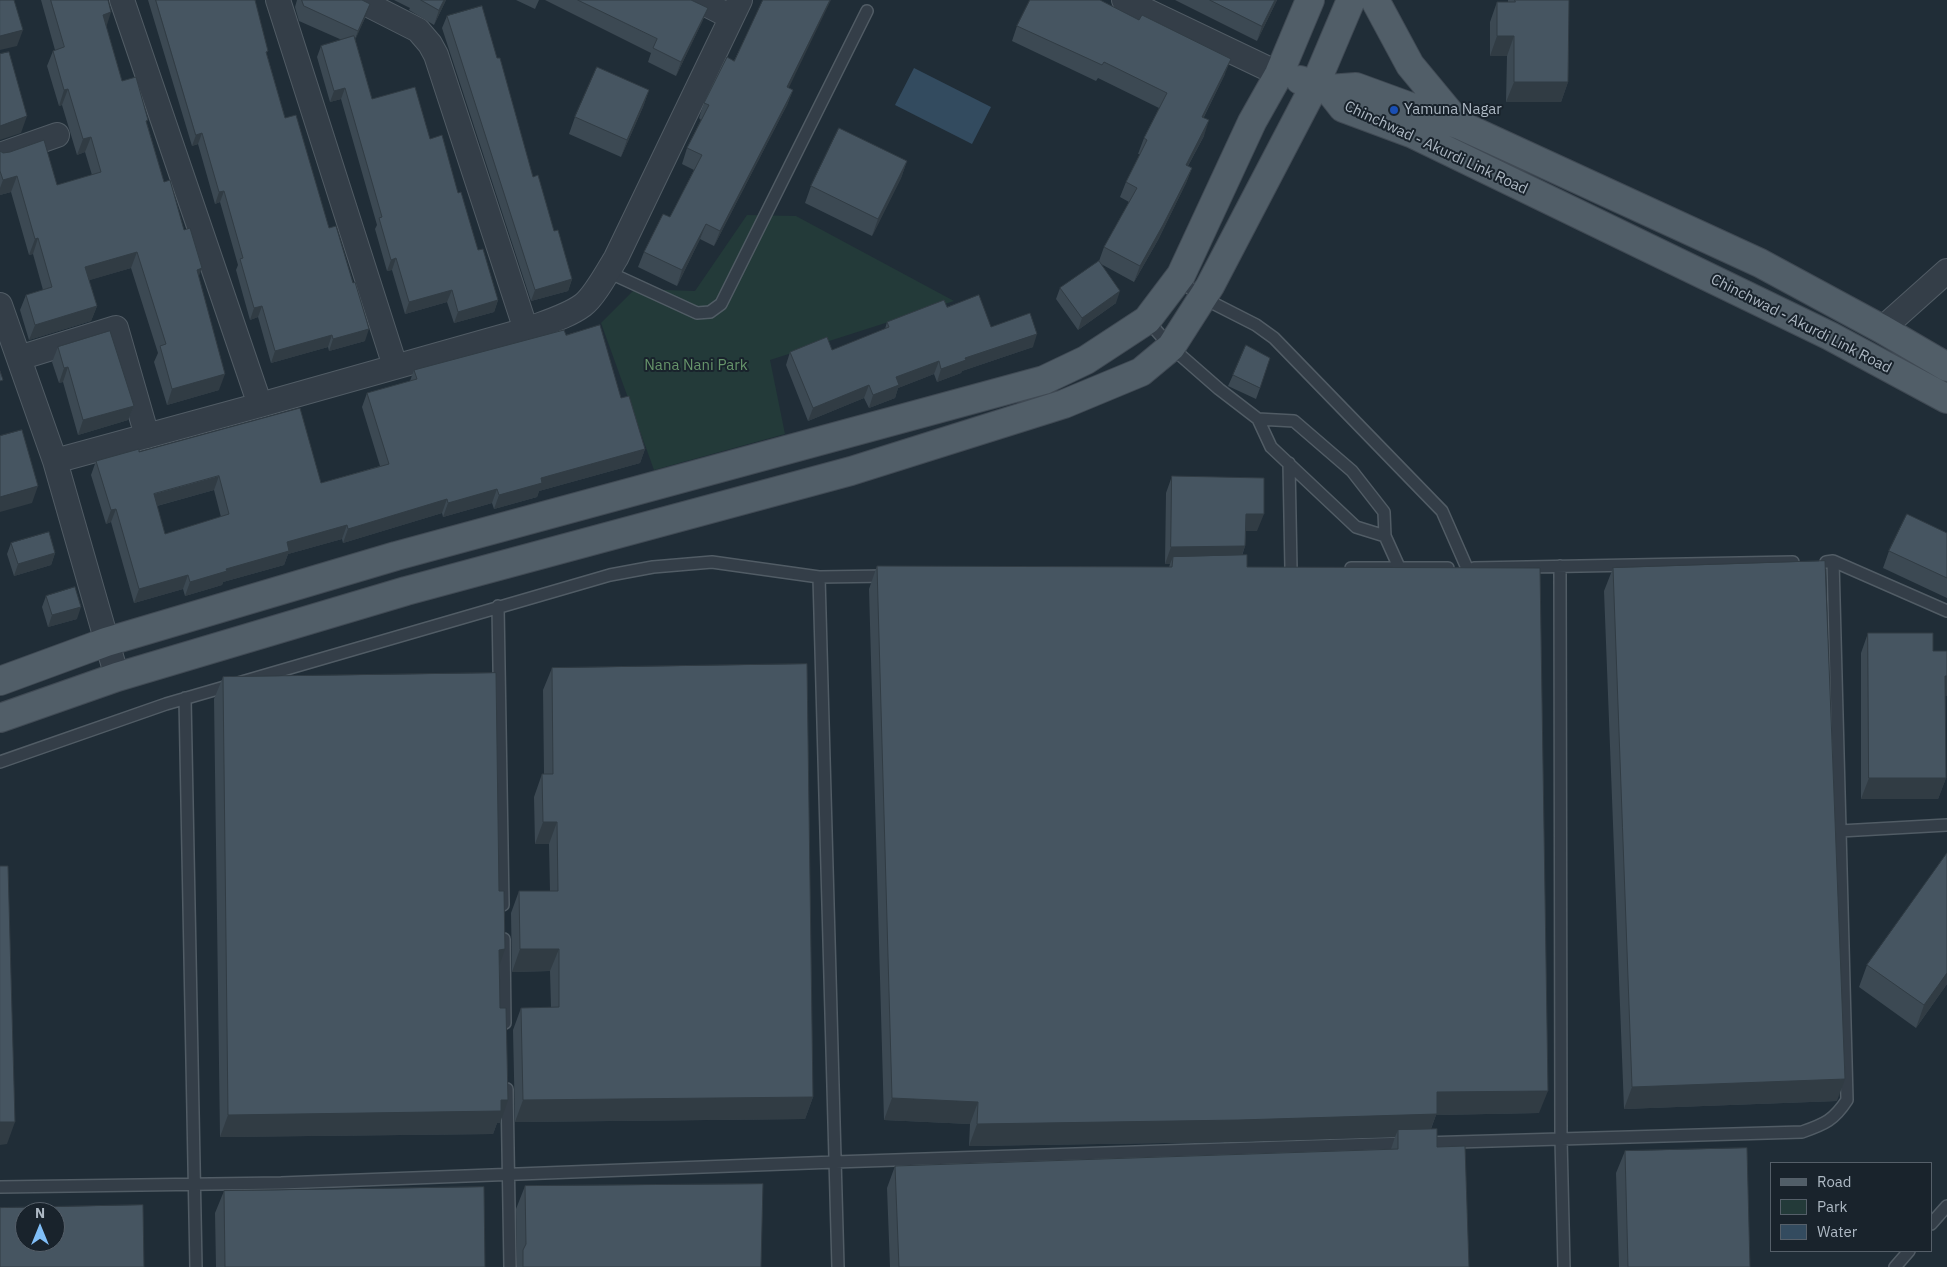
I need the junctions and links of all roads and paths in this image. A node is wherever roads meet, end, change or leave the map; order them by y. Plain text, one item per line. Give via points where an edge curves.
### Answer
1 (122, 0) edge
2 (278, 0) edge
3 (359, 0) edge
4 (698, 0) edge
5 (1124, 0) edge
6 (1310, 0) edge
7 (1351, 0) edge
8 (1376, 0) edge
9 (736, 9) edge
10 (867, 11) dead end
11 (1279, 74) junction
12 (1321, 87) junction
13 (1460, 126) junction
14 (57, 136) dead end
15 (0, 155) edge
16 (1947, 271) edge
17 (608, 272) junction
18 (1178, 279) junction
19 (1203, 298) junction
20 (0, 305) edge
21 (1147, 320) junction
22 (1882, 329) junction
23 (526, 330) junction
24 (1171, 347) junction
25 (19, 358) junction
26 (395, 366) junction
27 (1947, 367) edge
28 (1947, 399) edge
29 (260, 405) junction
30 (1258, 419) junction
31 (146, 436) junction
32 (55, 461) junction
33 (1290, 463) junction
34 (1385, 536) junction
35 (1833, 562) junction
36 (1560, 566) junction
37 (1399, 567) junction
38 (1340, 568) edge
39 (1466, 568) junction
40 (1291, 569) edge
41 (898, 575) edge
42 (819, 577) junction
43 (498, 606) junction
44 (1947, 611) edge
45 (106, 642) junction
46 (117, 677) junction
47 (0, 681) edge
48 (185, 698) junction
49 (0, 718) edge
50 (0, 762) edge
51 (1947, 825) edge
52 (1840, 831) junction
53 (506, 1035) edge
54 (506, 1075) edge
55 (1561, 1138) junction
56 (835, 1162) junction
57 (508, 1174) junction
58 (194, 1184) junction
59 (0, 1187) edge
60 (1944, 1211) edge
61 (1932, 1223) edge
62 (1908, 1252) edge
63 (196, 1267) edge
64 (510, 1267) edge
65 (838, 1267) edge
66 (1564, 1267) edge
67 (1896, 1267) edge

1 - 29 street
2 - 26 street
3 - 23 street via 418,30 436,55
4 - 9 street
5 - 11 street
6 - 11 main road
7 - 12 main road
8 - 13 main road via 1410,65
9 - 17 street
10 - 17 lane via 721,304 710,312 697,313
11 - 12 main road
11 - 18 main road via 1252,122
12 - 13 main road, Chinchwad - Akurdi Link Road via 1356,87
12 - 19 main road
12 - 28 main road, Chinchwad - Akurdi Link Road via 1342,108 1413,134 1830,336
13 - 22 main road, Chinchwad - Akurdi Link Road via 1760,263
14 - 15 street
16 - 22 street
17 - 23 street via 583,305
18 - 19 lane
18 - 21 main road
19 - 24 main road
19 - 39 lane via 1274,338 1442,511
20 - 25 street
21 - 24 lane
21 - 45 main road via 1086,360 1044,380 396,556
22 - 27 main road, Chinchwad - Akurdi Link Road
23 - 26 street
24 - 30 lane via 1219,390
24 - 46 main road via 1141,372 1046,410 850,471 406,591
25 - 31 street via 116,328
25 - 32 street
26 - 29 street
29 - 31 street
30 - 33 lane via 1271,446
30 - 34 lane via 1294,421 1352,471 1384,512
31 - 32 street
32 - 45 street
33 - 34 lane via 1356,527
33 - 40 lane
34 - 37 lane
35 - 36 lane
35 - 44 lane
35 - 52 lane
36 - 39 lane
36 - 55 lane
37 - 38 lane
37 - 39 lane
41 - 42 lane
42 - 43 lane via 712,562 653,567 610,575
42 - 56 lane
43 - 48 lane
43 - 53 lane
45 - 46 street
45 - 47 main road
46 - 49 main road
48 - 50 lane
48 - 58 lane
51 - 52 lane
52 - 55 lane via 1847,1100 1838,1114 1824,1125 1802,1132
54 - 57 lane
55 - 56 lane
55 - 66 lane
56 - 57 lane
56 - 65 lane
57 - 58 lane
57 - 64 lane
58 - 59 lane
58 - 63 lane
60 - 61 lane
62 - 67 lane

